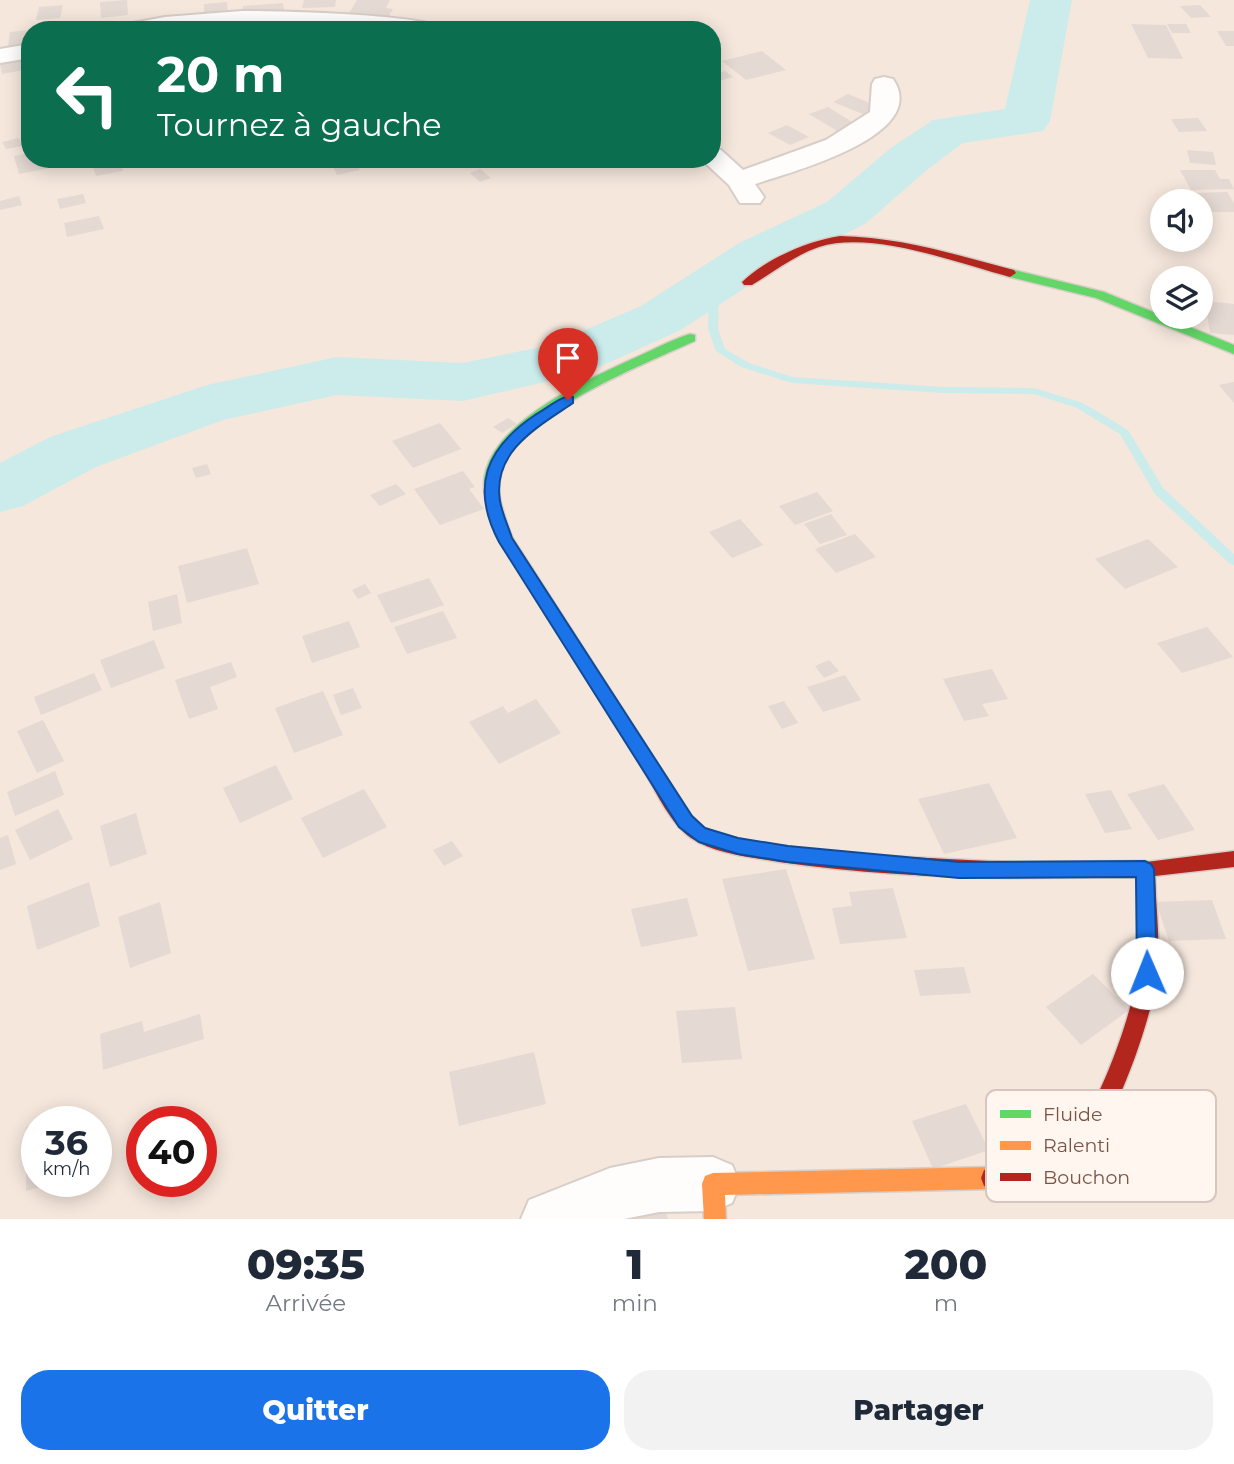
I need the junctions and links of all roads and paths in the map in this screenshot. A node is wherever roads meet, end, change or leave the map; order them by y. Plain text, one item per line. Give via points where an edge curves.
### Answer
1 (157, 0) edge
2 (167, 21) edge
3 (21, 52) edge
4 (0, 56) edge
5 (884, 85) dead end
6 (721, 165) edge
7 (748, 282) dead end
8 (690, 338) dead end
9 (1234, 350) edge
10 (1234, 859) edge
11 (1145, 869) junction
12 (1107, 1090) edge
13 (986, 1180) edge
14 (714, 1202) edge
15 (548, 1219) edge

1 - 2 street
3 - 4 street
5 - 6 street via 886,105 880,116 867,128 817,154 745,188
7 - 9 street via 816,244 838,239 902,246 1100,295
8 - 11 street via 590,388 520,432 496,461 492,500 505,538 686,821 699,834 788,854 959,870
10 - 11 street
11 - 12 street via 1147,973 1140,1009
13 - 14 street
14 - 15 street via 659,1185

